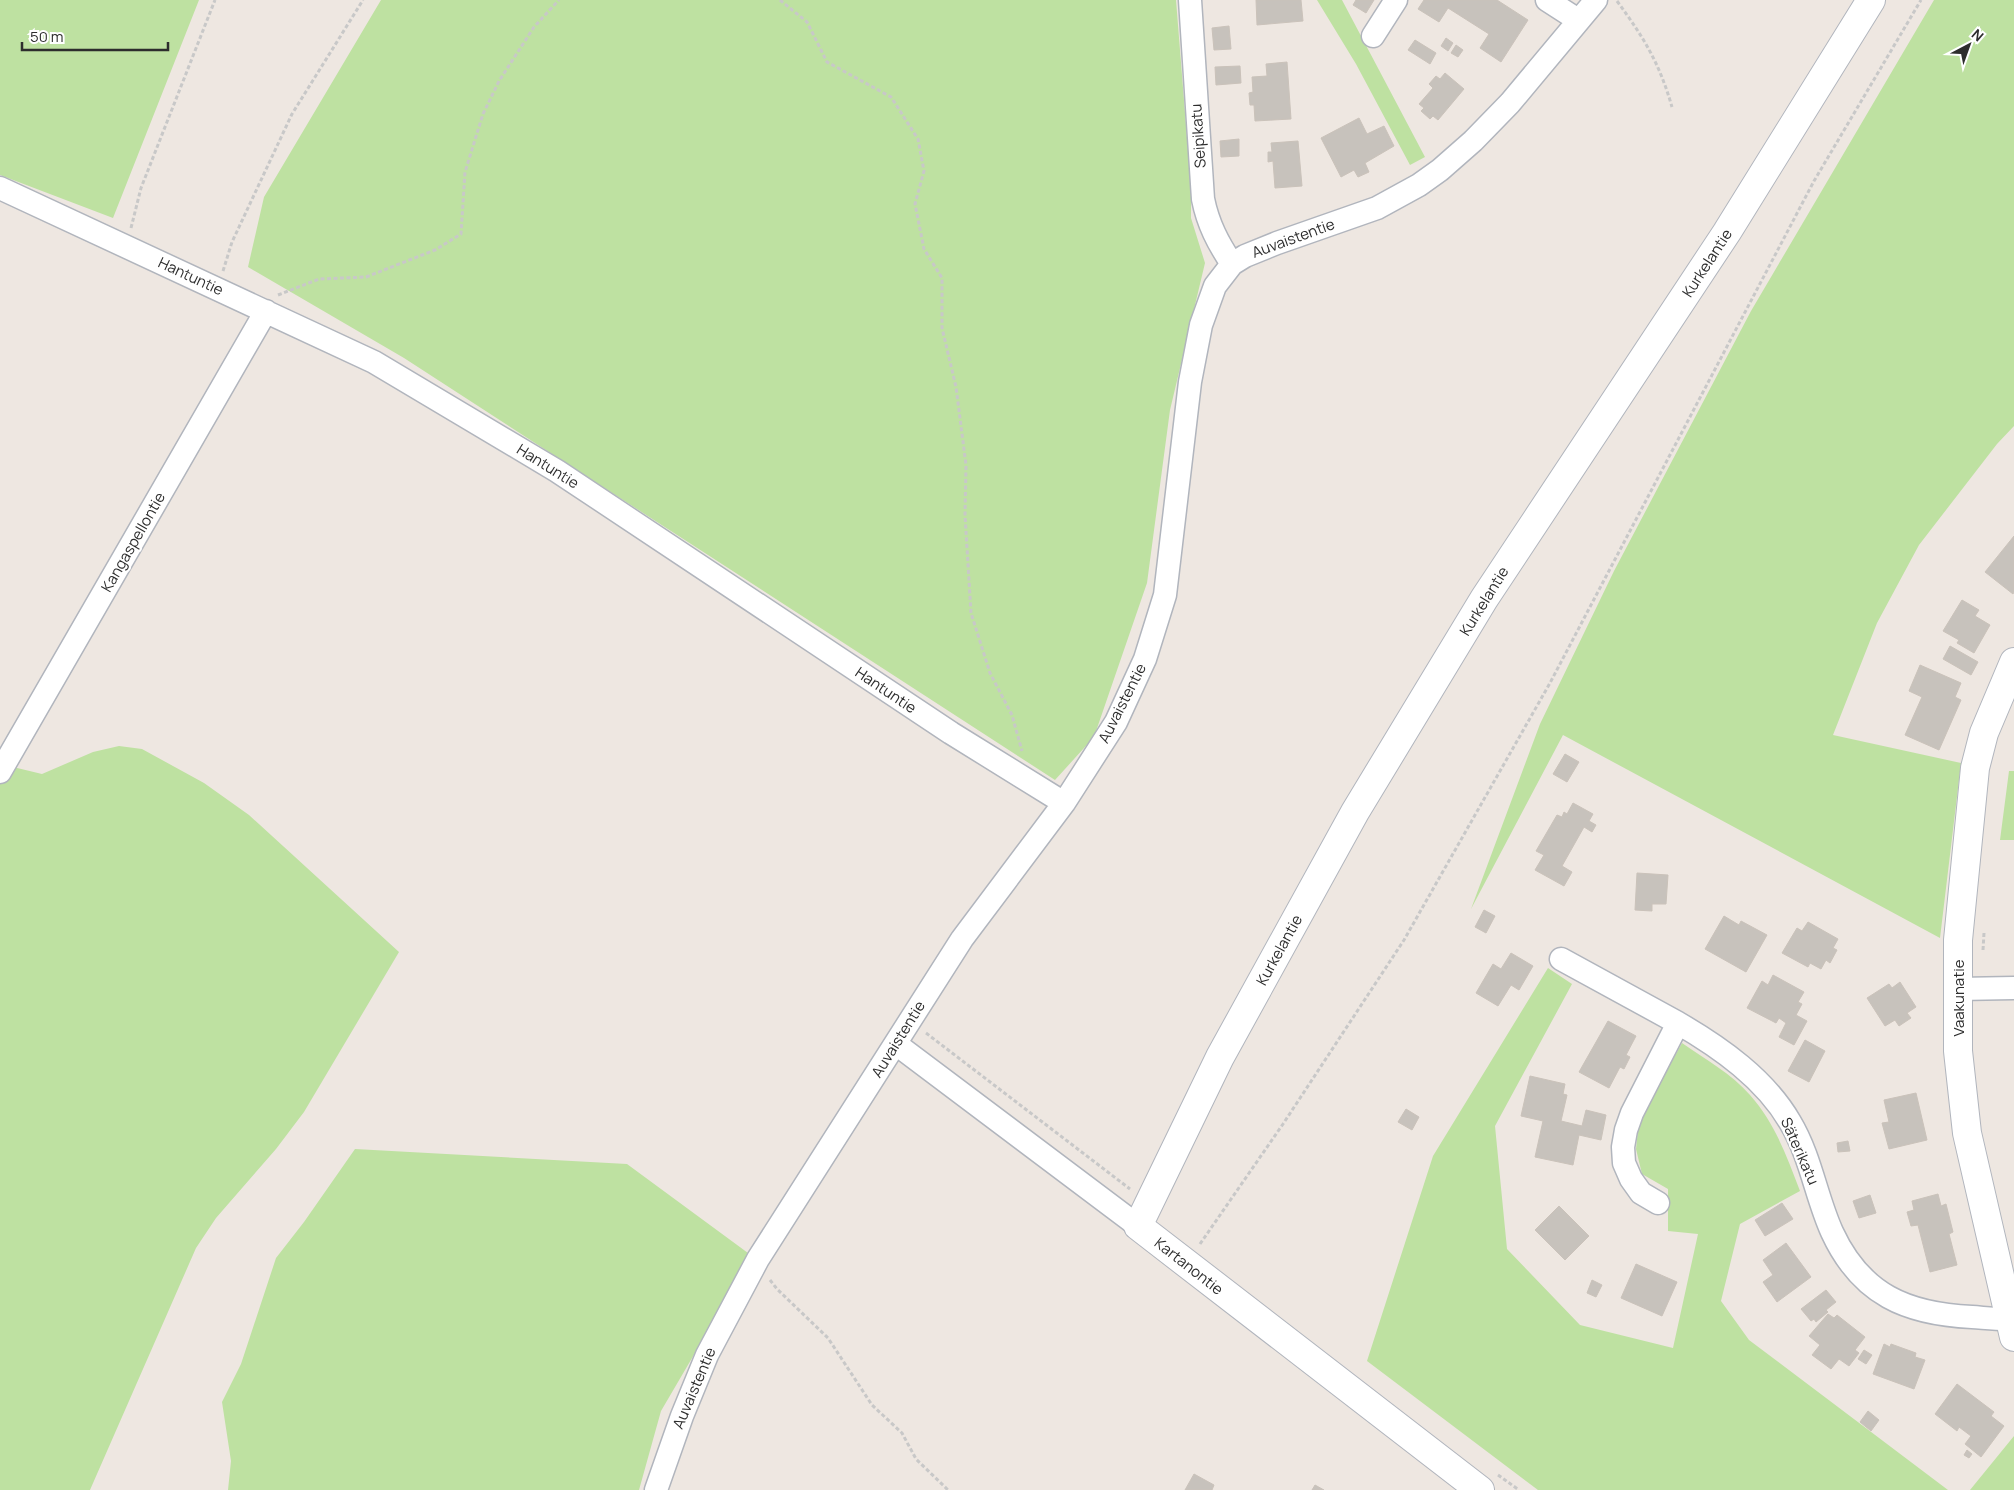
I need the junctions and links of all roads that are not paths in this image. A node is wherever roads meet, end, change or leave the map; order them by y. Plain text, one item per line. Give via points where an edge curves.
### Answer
1 (1190, 0) edge
2 (1396, 0) edge
3 (1547, 0) edge
4 (1596, 0) edge
5 (1871, 0) edge
6 (1578, 20) junction
7 (1373, 36) dead end
8 (0, 188) edge
9 (1232, 264) junction
10 (259, 308) junction
11 (2014, 662) edge
12 (0, 772) edge
13 (1064, 803) junction
14 (1561, 959) dead end
15 (1958, 988) junction
16 (2014, 988) edge
17 (1678, 1022) junction
18 (896, 1044) junction
19 (1658, 1203) dead end
20 (1138, 1226) junction
21 (2012, 1325) edge
22 (656, 1490) edge
23 (1480, 1490) edge

1 - 9 street, Seipikatu via 1203,199 1213,234
2 - 7 street
3 - 6 street
4 - 6 street, Auvaistentie
5 - 20 street, Kurkelantie via 1727,232 1484,599 1356,812 1220,1057
6 - 9 street, Auvaistentie via 1490,124 1457,157 1419,185 1377,208 1259,249
8 - 10 street, Hantuntie
9 - 13 street, Auvaistentie via 1214,286 1201,325 1190,382 1165,595 1145,659 1116,722
10 - 12 street, Kangaspellontie
10 - 13 street, Hantuntie via 374,362 549,466 951,733
11 - 15 street, Vaakunatie via 1984,733 1975,768 1958,940
13 - 18 street, Auvaistentie via 962,939
14 - 17 street, Säterikatu
15 - 16 street
15 - 21 street, Vaakunatie via 1958,1050 1967,1133
17 - 19 street via 1632,1113 1623,1147 1624,1163 1631,1179 1642,1193
17 - 21 street, Säterikatu via 1749,1073 1773,1097 1791,1123 1805,1153 1832,1232 1856,1271 1871,1286 1906,1306
18 - 20 street, Kartanontie
18 - 22 street, Auvaistentie via 758,1259 707,1355
20 - 23 street, Kartanontie

